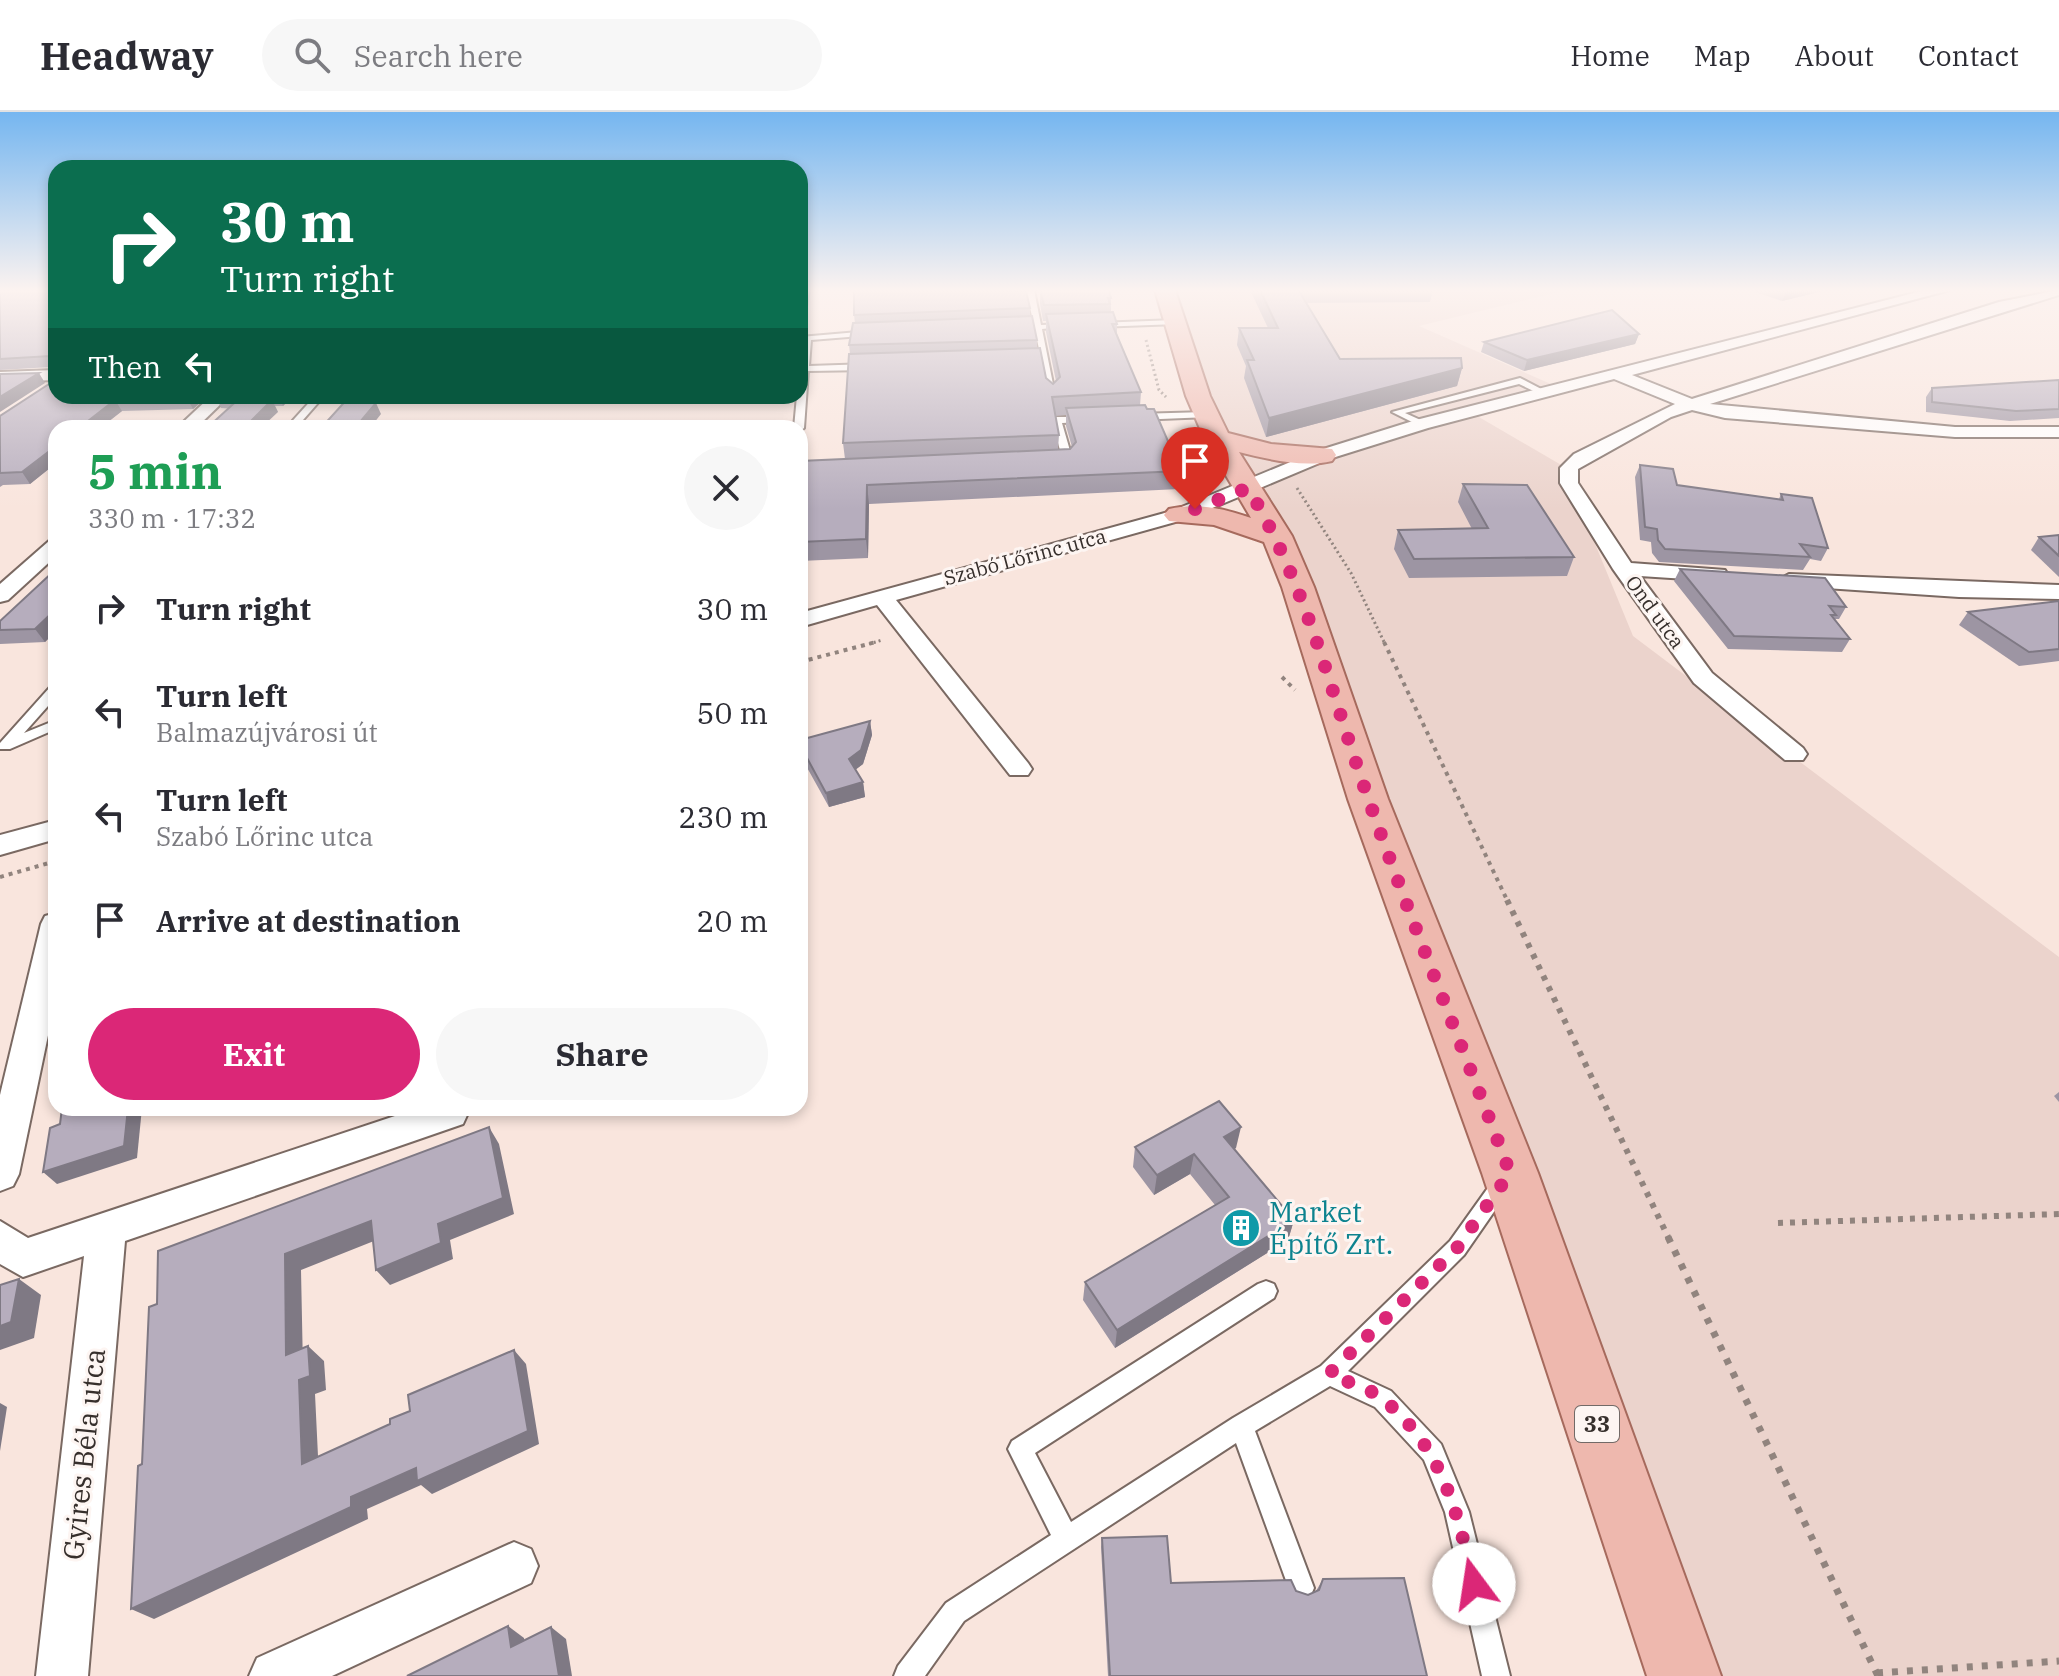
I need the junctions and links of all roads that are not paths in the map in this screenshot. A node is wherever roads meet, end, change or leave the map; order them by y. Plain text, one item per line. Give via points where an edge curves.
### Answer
1 (1046, 363) edge
2 (1189, 363) edge
3 (1658, 363) edge
4 (1823, 363) edge
5 (887, 366) edge
6 (808, 369) edge
7 (1615, 374) junction
8 (48, 375) edge
9 (0, 377) edge
10 (1543, 392) junction
11 (1053, 397) edge
12 (212, 404) edge
13 (313, 404) edge
14 (1692, 405) junction
15 (1105, 418) edge
16 (1121, 418) edge
17 (195, 420) edge
18 (298, 420) edge
19 (1422, 424) junction
20 (1211, 426) junction
21 (2059, 432) edge
22 (1323, 455) junction
23 (1052, 461) edge
24 (1248, 488) junction
25 (1179, 515) junction
26 (1277, 536) junction
27 (48, 552) edge
28 (1624, 569) junction
29 (2059, 592) edge
30 (0, 595) edge
31 (882, 597) junction
32 (808, 618) edge
33 (48, 698) edge
34 (48, 727) edge
35 (3, 747) edge
36 (1794, 754) dead end
37 (1019, 769) dead end
38 (48, 831) edge
39 (0, 845) edge
40 (48, 960) edge
41 (441, 1116) edge
42 (1510, 1173) junction
43 (0, 1174) edge
44 (106, 1232) junction
45 (0, 1239) edge
46 (1266, 1291) dead end
47 (1329, 1374) junction
48 (1241, 1426) junction
49 (1066, 1538) junction
50 (514, 1566) dead end
51 (1301, 1588) dead end
52 (62, 1676) edge
53 (275, 1676) edge
54 (908, 1676) edge
55 (1496, 1676) edge
56 (1684, 1676) edge

1 - 11 lane
2 - 20 main road, 33
3 - 7 street, Szabó Lőrinc utca
4 - 14 street
5 - 6 lane
7 - 10 street, Szabó Lőrinc utca
7 - 14 street
8 - 9 street
10 - 19 street, Szabó Lőrinc utca
10 - 19 lane via 1520,381 1397,412
12 - 17 street
13 - 18 lane
14 - 21 street via 1725,413 1955,432
14 - 28 street via 1665,413 1569,468 1569,483
15 - 23 lane via 1057,420 1068,461
16 - 20 lane
19 - 22 street, Szabó Lőrinc utca
20 - 22 main road via 1270,452
20 - 24 main road, 33
22 - 24 street, Szabó Lőrinc utca
24 - 25 street, Szabó Lőrinc utca
24 - 26 main road, 33
25 - 26 main road via 1217,516
25 - 31 street, Szabó Lőrinc utca
26 - 42 main road, 33 via 1368,799
27 - 30 street
28 - 29 street, Ond utca
28 - 36 street, Ond utca via 1703,678
31 - 32 street, Szabó Lőrinc utca
31 - 37 street
33 - 35 lane
34 - 35 lane
38 - 39 street
40 - 43 street
41 - 44 street
42 - 47 lane via 1457,1248
42 - 56 main road, 33
44 - 45 street via 23,1258
44 - 52 street, Gyires Béla utca
46 - 49 lane via 1020,1449
47 - 48 lane
47 - 55 lane via 1383,1399 1433,1452 1457,1512
48 - 49 lane
48 - 51 lane
49 - 54 lane via 955,1612
50 - 53 street

